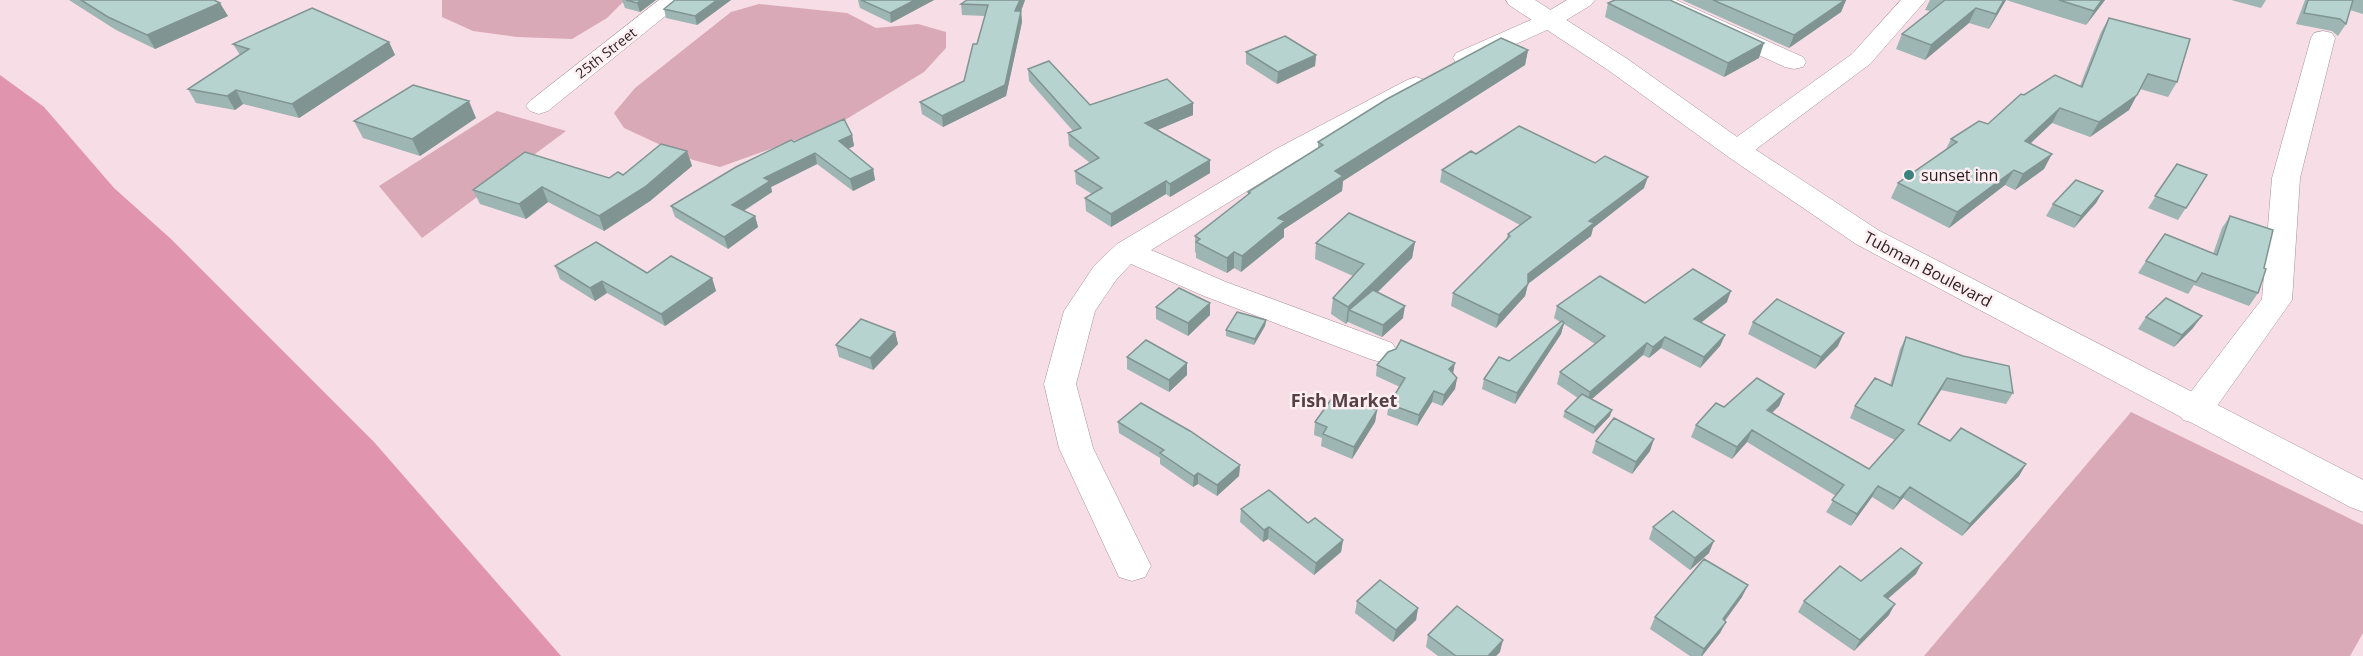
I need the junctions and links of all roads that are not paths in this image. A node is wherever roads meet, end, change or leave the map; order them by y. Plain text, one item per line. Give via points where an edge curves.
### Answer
1 (672, 0) edge
2 (1518, 0) edge
3 (1584, 0) edge
4 (1657, 0) edge
5 (1901, 3) edge
6 (1550, 20) junction
7 (2323, 38) dead end
8 (1794, 62) dead end
9 (539, 106) dead end
10 (1737, 150) junction
11 (1127, 251) junction
12 (1381, 351) dead end
13 (2195, 411) junction
14 (2363, 496) edge
15 (1132, 566) dead end

1 - 9 street, 25th Street
2 - 6 highway, Tubman Boulevard
3 - 6 street
4 - 8 street
5 - 10 street via 1861,59
6 - 10 highway, Tubman Boulevard
6 - 11 street via 1489,45 1286,154
7 - 13 street via 2286,178 2277,300
10 - 13 highway, Tubman Boulevard via 1867,237
11 - 12 street via 1215,289
11 - 15 street via 1105,273 1080,311 1060,384 1076,448
13 - 14 highway, Tubman Boulevard

